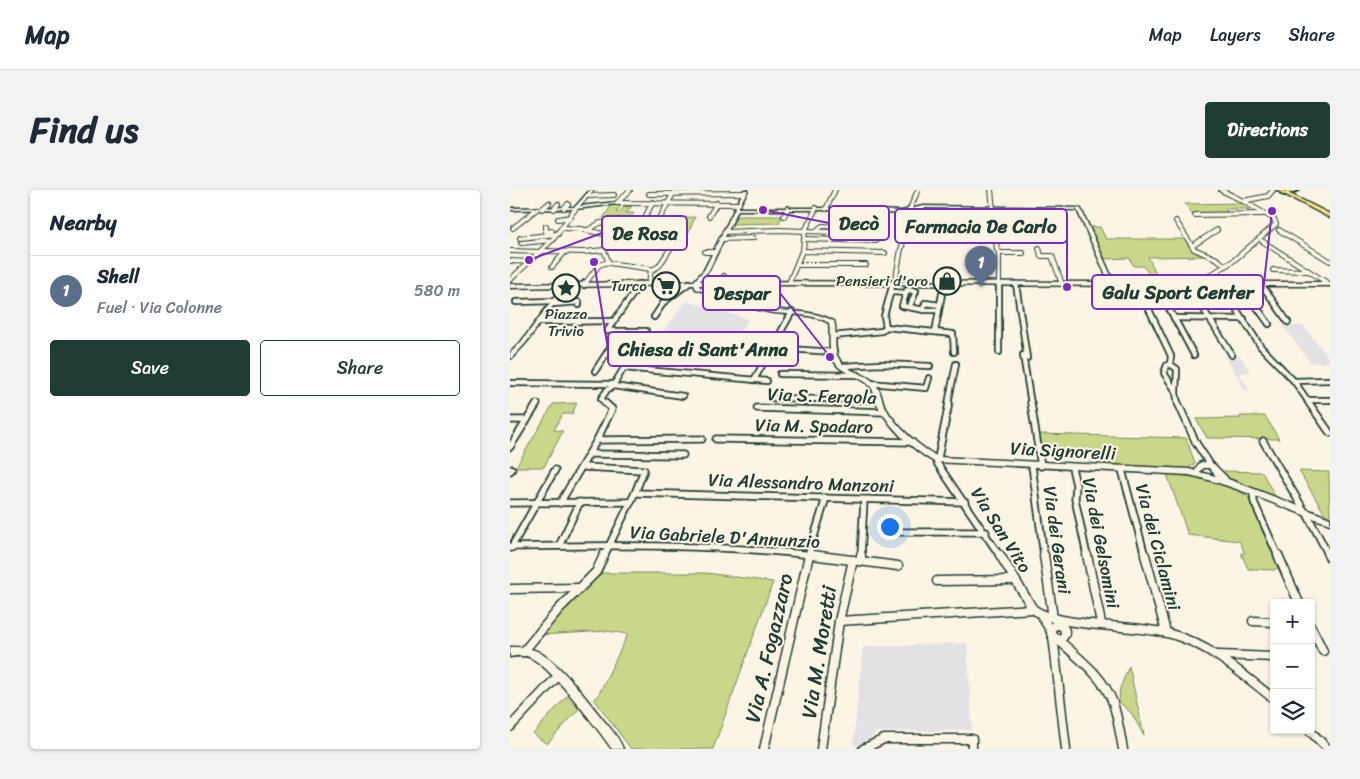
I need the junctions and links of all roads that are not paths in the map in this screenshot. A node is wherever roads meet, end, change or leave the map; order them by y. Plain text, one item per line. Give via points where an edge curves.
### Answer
1 (592, 190) edge
2 (630, 190) edge
3 (834, 190) edge
4 (918, 190) edge
5 (991, 190) edge
6 (1221, 190) edge
7 (1273, 190) edge
8 (746, 191) edge
9 (650, 192) edge
10 (674, 192) edge
11 (1288, 192) edge
12 (587, 196) junction
13 (614, 196) dead end
14 (1297, 200) joint
15 (1244, 201) junction
16 (642, 202) junction
17 (653, 202) junction
18 (548, 203) dead end
19 (617, 203) junction
20 (668, 203) junction
21 (717, 203) junction
22 (576, 208) junction
23 (737, 208) junction
24 (788, 208) junction
25 (816, 208) junction
26 (992, 208) junction
27 (510, 209) edge
28 (539, 209) junction
29 (826, 209) junction
30 (911, 210) junction
31 (852, 211) junction
32 (1264, 214) junction
33 (1195, 215) dead end
34 (709, 216) dead end
35 (784, 216) dead end
36 (1330, 216) edge
37 (571, 217) junction
38 (660, 218) dead end
39 (558, 219) dead end
40 (644, 219) dead end
41 (1176, 221) dead end
42 (613, 222) dead end
43 (994, 224) junction
44 (1041, 225) dead end
45 (546, 226) dead end
46 (513, 228) dead end
47 (588, 230) junction
48 (995, 230) junction
49 (1217, 230) dead end
50 (1279, 230) dead end
51 (561, 231) junction
52 (805, 231) junction
53 (816, 231) junction
54 (724, 232) junction
55 (833, 232) dead end
56 (1039, 232) dead end
57 (679, 235) dead end
58 (995, 237) junction
59 (722, 238) junction
60 (753, 238) dead end
61 (804, 239) junction
62 (1059, 239) dead end
63 (553, 240) junction
64 (1260, 240) junction
65 (876, 241) dead end
66 (1192, 246) junction
67 (1039, 248) dead end
68 (604, 250) junction
69 (802, 250) junction
70 (510, 251) edge
71 (542, 252) junction
72 (564, 252) junction
73 (705, 252) dead end
74 (715, 252) junction
75 (885, 253) dead end
76 (999, 253) junction
77 (1023, 253) dead end
78 (510, 261) edge
79 (1330, 261) edge
80 (530, 262) junction
81 (608, 262) junction
82 (797, 265) junction
83 (866, 265) dead end
84 (1226, 266) junction
85 (552, 267) dead end
86 (1274, 270) dead end
87 (651, 271) junction
88 (1308, 271) junction
89 (724, 276) dead end
90 (619, 279) dead end
91 (510, 280) edge
92 (649, 283) junction
93 (689, 283) junction
94 (696, 283) junction
95 (720, 283) junction
96 (789, 283) junction
97 (894, 283) junction
98 (944, 283) junction
99 (615, 284) junction
100 (640, 284) junction
101 (1000, 284) junction
102 (1016, 284) junction
103 (1062, 284) junction
104 (1112, 284) junction
105 (1137, 284) junction
106 (1156, 284) junction
107 (1188, 284) junction
108 (1196, 284) junction
109 (1220, 284) junction
110 (1240, 284) junction
111 (1261, 284) junction
112 (1329, 284) edge
113 (584, 285) junction
114 (510, 286) edge
115 (566, 286) junction
116 (892, 292) junction
117 (906, 293) junction
118 (516, 302) dead end
119 (554, 302) junction
120 (579, 305) dead end
121 (910, 306) junction
122 (939, 307) junction
123 (792, 312) junction
124 (654, 317) dead end
125 (1174, 318) junction
126 (1209, 318) junction
127 (1244, 319) junction
128 (614, 321) junction
129 (539, 322) junction
130 (1288, 322) dead end
131 (1269, 324) dead end
132 (650, 325) dead end
133 (886, 327) junction
134 (621, 330) junction
135 (646, 331) junction
136 (935, 332) junction
137 (833, 336) junction
138 (788, 349) dead end
139 (834, 352) junction
140 (954, 352) dead end
141 (999, 352) dead end
142 (1023, 355) dead end
143 (1194, 355) dead end
144 (1232, 355) dead end
145 (510, 357) edge
146 (1027, 361) dead end
147 (956, 364) dead end
148 (1170, 364) junction
149 (843, 366) junction
150 (930, 366) dead end
151 (624, 368) junction
152 (595, 371) dead end
153 (780, 374) dead end
154 (858, 375) junction
155 (929, 378) dead end
156 (754, 380) junction
157 (1330, 380) edge
158 (767, 381) dead end
159 (1294, 381) junction
160 (510, 383) edge
161 (870, 383) junction
162 (613, 385) junction
163 (1176, 390) junction
164 (684, 396) dead end
165 (772, 398) dead end
166 (879, 400) junction
167 (1307, 400) junction
168 (1330, 400) edge
169 (537, 404) dead end
170 (757, 408) dead end
171 (885, 412) junction
172 (510, 420) edge
173 (527, 420) junction
174 (1330, 433) edge
175 (702, 439) dead end
176 (597, 440) junction
177 (716, 440) dead end
178 (1263, 441) dead end
179 (912, 442) junction
180 (510, 447) edge
181 (589, 454) junction
182 (683, 455) dead end
183 (937, 460) junction
184 (1032, 466) junction
185 (1041, 466) junction
186 (1202, 467) junction
187 (582, 468) junction
188 (1072, 468) junction
189 (555, 470) dead end
190 (1122, 470) junction
191 (1215, 475) junction
192 (635, 493) junction
193 (1252, 493) junction
194 (826, 498) junction
195 (864, 500) junction
196 (580, 502) junction
197 (631, 502) junction
198 (966, 502) junction
199 (510, 503) edge
200 (537, 503) junction
201 (560, 503) junction
202 (1306, 514) junction
203 (1330, 521) edge
204 (888, 532) dead end
205 (986, 532) junction
206 (559, 546) junction
207 (609, 547) junction
208 (511, 548) edge
209 (808, 554) junction
210 (1330, 558) edge
211 (857, 561) junction
212 (898, 566) dead end
213 (1014, 580) junction
214 (937, 581) dead end
215 (579, 588) junction
216 (510, 590) edge
217 (1297, 599) edge
218 (1033, 609) junction
219 (1041, 615) junction
220 (839, 621) junction
221 (1253, 621) dead end
222 (1270, 622) edge
223 (1101, 623) junction
224 (1058, 628) junction
225 (1166, 632) junction
226 (1315, 635) edge
227 (1323, 651) dead end
228 (517, 652) edge
229 (1219, 655) junction
230 (1270, 656) edge
231 (510, 660) edge
232 (558, 676) junction
233 (1270, 696) edge
234 (510, 727) edge
235 (1313, 734) edge
236 (618, 749) edge
237 (764, 749) edge
238 (821, 749) edge
239 (863, 749) edge
240 (972, 749) edge
241 (1066, 749) edge
242 (1123, 749) edge
243 (1328, 749) edge

1 - 12 street
2 - 19 street
3 - 29 street
4 - 30 street
5 - 26 street
6 - 15 street
7 - 15 street via 1266,197
8 - 10 street
8 - 23 street
9 - 10 street
9 - 16 street
10 - 20 street
11 - 14 highway
12 - 13 street
12 - 22 street
14 - 36 main road
15 - 32 street
16 - 17 street
16 - 19 street
17 - 20 street
17 - 40 street
18 - 28 street
19 - 22 street
20 - 21 street
20 - 38 street
21 - 23 street
21 - 34 street
22 - 28 street via 556,206
22 - 37 street
23 - 24 street
23 - 54 street
24 - 25 street
24 - 35 street
25 - 29 street
25 - 52 street
26 - 30 street via 930,207
26 - 43 street
26 - 104 street via 1079,209
27 - 28 street
28 - 46 street
29 - 31 street
30 - 31 street via 900,213
30 - 97 street
31 - 53 street via 844,227 822,226
32 - 33 street
32 - 64 street via 1277,223
37 - 39 street
37 - 51 street
41 - 66 street
42 - 47 street
43 - 44 street
43 - 48 street
45 - 51 street via 546,232
47 - 51 street
47 - 68 street via 608,235 606,240 609,242
48 - 56 street
48 - 58 street
49 - 66 street
50 - 79 street
51 - 63 street
51 - 63 street via 520,240
52 - 53 street
52 - 54 street
52 - 61 street
53 - 55 street
54 - 59 street
57 - 87 street via 659,266
58 - 62 street
58 - 76 street
59 - 60 street
59 - 74 street
61 - 65 street
61 - 69 street
63 - 71 street
64 - 84 street
64 - 88 street
66 - 84 street
67 - 103 street via 1041,256 1052,256
68 - 72 street
68 - 81 street
69 - 75 street
69 - 82 street
70 - 71 street
71 - 72 street
71 - 80 street
72 - 85 street
73 - 74 street
74 - 94 street
76 - 77 street
76 - 101 street
78 - 80 street
80 - 91 street
81 - 87 street via 647,267
81 - 113 street via 599,265
82 - 83 street
82 - 96 street
84 - 108 street
86 - 88 street
87 - 92 street
88 - 112 street
89 - 95 street
90 - 99 street
92 - 93 street via 669,280
92 - 100 street
93 - 94 street
93 - 124 street via 664,302
94 - 95 street
94 - 123 street via 698,288 729,299
95 - 96 street
96 - 97 street
97 - 98 street
97 - 116 street
98 - 101 street
98 - 122 street
99 - 100 street
99 - 113 street
100 - 128 street
101 - 102 street
101 - 141 street
102 - 103 street
102 - 146 street
103 - 104 street
104 - 105 street
105 - 106 street
105 - 148 street via 1171,356
106 - 107 street
106 - 125 street
107 - 108 street
107 - 126 street
108 - 109 street
109 - 110 street
109 - 127 street
110 - 111 street
110 - 131 street
111 - 112 street
111 - 130 street
113 - 115 street
114 - 115 street
115 - 119 street
116 - 117 street
116 - 133 street via 884,316
117 - 121 street via 902,306
117 - 121 street via 907,290 916,291
118 - 119 street
119 - 120 street via 579,302
119 - 129 street
121 - 122 street via 923,310 924,304
122 - 136 street
123 - 137 street via 824,317 832,322
123 - 156 street
125 - 126 street
125 - 143 street
126 - 127 street
126 - 144 street
127 - 159 street via 1268,356
128 - 129 street
128 - 134 street via 607,330
129 - 145 street
132 - 135 street
133 - 136 street
133 - 137 street via 882,331
134 - 135 street
134 - 152 street
135 - 151 street
136 - 140 street via 953,334
137 - 139 street
138 - 139 street
139 - 149 street
142 - 185 street
147 - 183 street
148 - 163 street via 1177,369
148 - 163 street via 1164,373
149 - 150 street
149 - 154 street
151 - 156 street
151 - 162 street
153 - 154 street
154 - 161 street
155 - 161 street via 926,388
156 - 158 street
157 - 159 street
159 - 167 street
160 - 162 street
161 - 166 street
162 - 164 street
162 - 176 street via 601,399 612,409
163 - 186 street
165 - 166 street
166 - 171 street
167 - 168 street
167 - 174 street
169 - 173 street
170 - 171 street, Via S. Fergola
171 - 179 street
172 - 173 street
173 - 180 street
175 - 176 street
176 - 181 street
177 - 179 street, Via M. Spadaro
178 - 202 street
179 - 183 street
181 - 182 street
181 - 187 street
183 - 184 street, Via Signorelli
183 - 198 street, Via San Vito
184 - 185 street, Via Signorelli
184 - 224 street, Via dei Gerani
185 - 188 street, Via Signorelli
186 - 190 street, Via Signorelli via 1189,472
186 - 191 street
186 - 191 street via 1211,466
187 - 192 street via 644,470
187 - 201 street
188 - 190 street, Via Signorelli
188 - 223 street, Via dei Gelsomini via 1075,499
189 - 200 street
190 - 225 street, Via dei Ciclamini
191 - 193 street
192 - 194 street, Via Alessandro Manzoni
192 - 197 street
193 - 202 street
193 - 217 street
194 - 195 street, Via Alessandro Manzoni
194 - 209 street, Via A. Fogazzaro
195 - 198 street, Via Alessandro Manzoni
195 - 211 street, Via M. Moretti
196 - 197 street
196 - 201 street
196 - 206 street
197 - 207 street
198 - 205 street, Via San Vito
199 - 200 street
200 - 201 street
200 - 208 street
202 - 203 street
202 - 210 street
204 - 205 street
205 - 213 street, Via San Vito
206 - 207 street, Via Gabriele D'Annunzio
206 - 208 street, Via Gabriele D'Annunzio
207 - 209 street, Via Gabriele D'Annunzio via 753,549
207 - 215 street via 596,572
209 - 211 street, Via Gabriele D'Annunzio
209 - 237 street, Via A. Fogazzaro
211 - 212 street, Via Gabriele D'Annunzio
211 - 220 street, Via M. Moretti
213 - 214 street
213 - 218 street, Via San Vito
215 - 216 street
215 - 228 street
218 - 219 street, Via San Vito
218 - 220 street
219 - 224 street, Via San Vito
219 - 224 street, Via San Vito
220 - 238 street, Via M. Moretti
221 - 222 street
223 - 224 street, Via San Vito via 1079,622
223 - 225 street, Via San Vito
224 - 241 street, Via dei Gerani
224 - 242 street via 1067,648 1109,693
225 - 229 street, Via San Vito
226 - 227 street
228 - 231 street
228 - 232 street via 539,658
229 - 230 street
229 - 233 street, Via San Vito
232 - 234 street
232 - 236 street
235 - 243 street
239 - 240 street via 884,738 972,738

